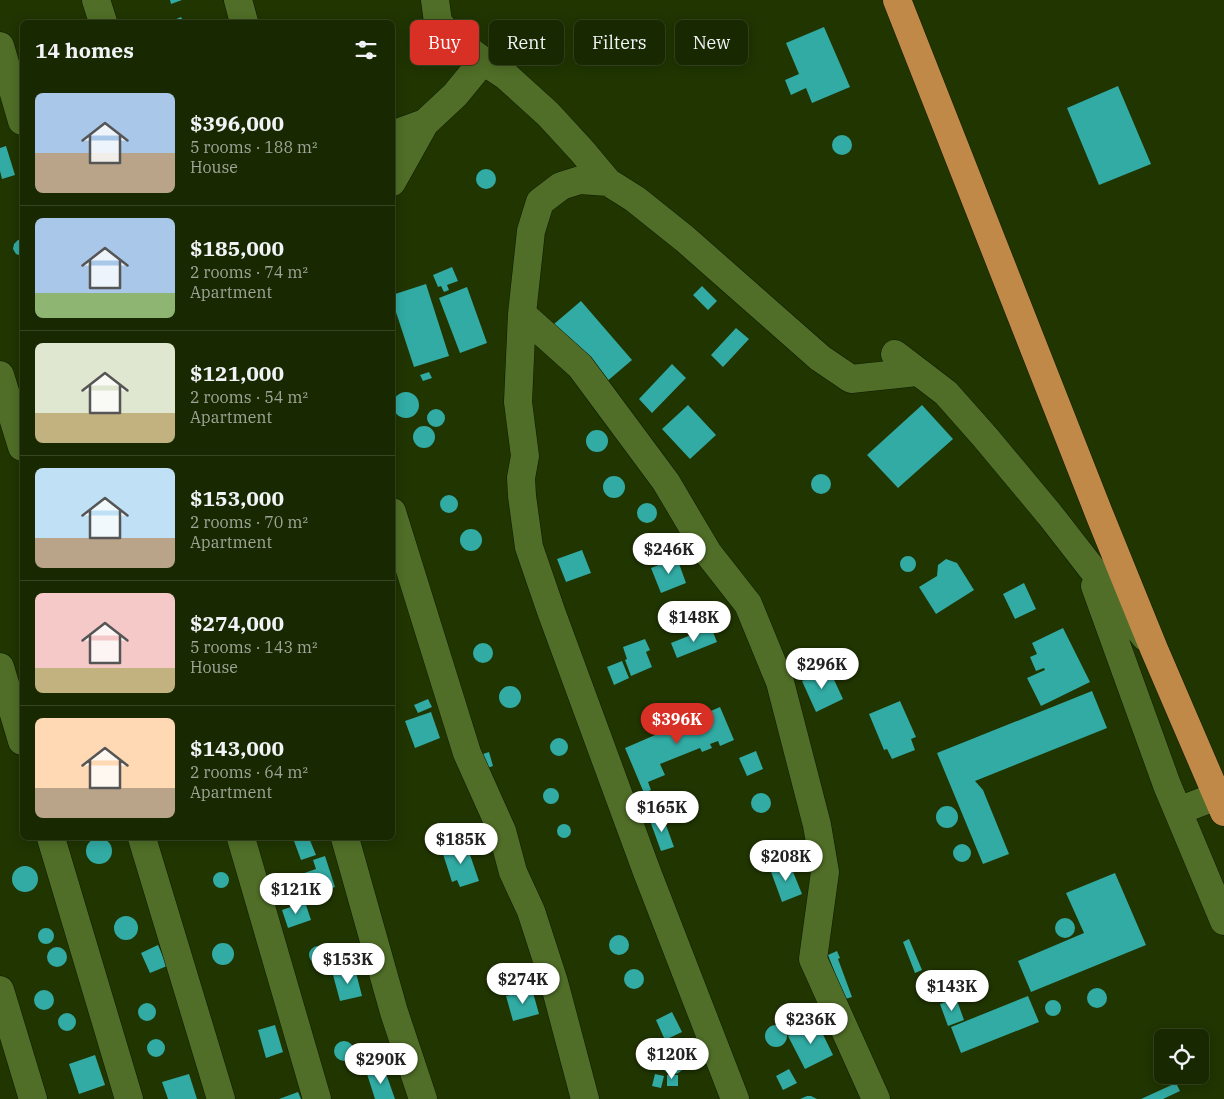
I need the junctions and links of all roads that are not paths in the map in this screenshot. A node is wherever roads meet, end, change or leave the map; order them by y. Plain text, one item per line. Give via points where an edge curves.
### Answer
1 (96, 0) edge
2 (238, 0) edge
3 (435, 0) edge
4 (897, 0) edge
5 (102, 20) edge
6 (243, 20) edge
7 (0, 46) edge
8 (483, 61) junction
9 (20, 114) edge
10 (425, 123) junction
11 (395, 134) edge
12 (395, 177) edge
13 (608, 182) junction
14 (522, 314) junction
15 (894, 354) dead end
16 (917, 372) junction
17 (0, 375) edge
18 (20, 440) edge
19 (395, 522) edge
20 (1086, 561) junction
21 (1154, 648) junction
22 (0, 667) edge
23 (20, 734) edge
24 (1221, 804) edge
25 (1178, 811) junction
26 (52, 840) edge
27 (143, 840) edge
28 (242, 840) edge
29 (346, 840) edge
30 (1224, 921) edge
31 (0, 990) edge
32 (33, 1099) edge
33 (129, 1099) edge
34 (221, 1099) edge
35 (316, 1099) edge
36 (423, 1099) edge
37 (585, 1099) edge
38 (735, 1099) edge
39 (876, 1099) edge

1 - 5 street
2 - 6 street
3 - 8 street via 438,22 450,36
4 - 21 highway
7 - 9 street
8 - 10 street via 455,95
8 - 13 street via 506,76 548,114
10 - 11 street
10 - 12 street
13 - 14 street via 580,180 560,186 540,202 531,231
13 - 16 street via 671,228 820,358 852,379
14 - 38 street via 518,402 525,456 522,496 529,547 643,863
14 - 39 street via 580,366 666,482 708,553 748,604 780,682 820,844 825,872 812,959
15 - 16 street
16 - 20 street via 946,393
17 - 18 street
19 - 37 street via 466,753 502,831 514,872 531,911
20 - 21 street
20 - 25 street
21 - 24 highway
22 - 23 street
24 - 25 street
25 - 30 street
26 - 33 street
27 - 34 street
28 - 35 street
29 - 36 street via 394,1012
31 - 32 street

